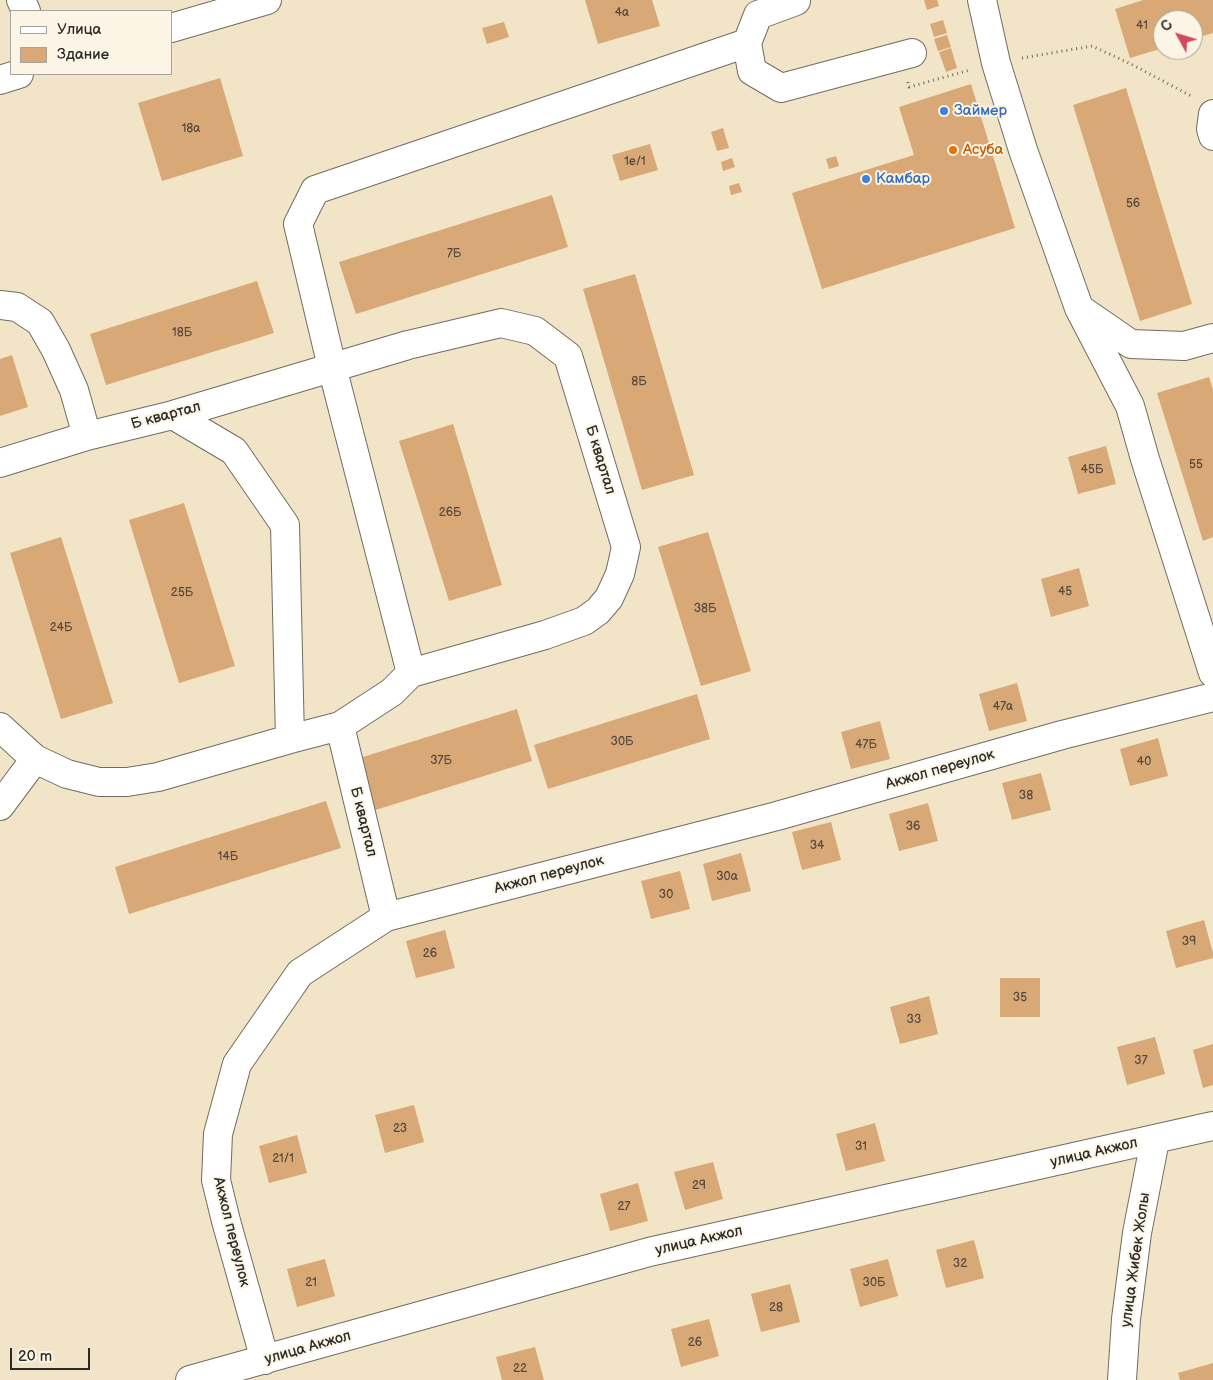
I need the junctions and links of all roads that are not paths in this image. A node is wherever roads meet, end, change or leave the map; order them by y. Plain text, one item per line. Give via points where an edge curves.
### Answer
1 (267, 0) edge
2 (797, 0) edge
3 (982, 0) edge
4 (172, 28) edge
5 (747, 43) junction
6 (906, 55) road end
7 (17, 75) edge
8 (0, 80) edge
9 (1206, 107) edge
10 (1213, 136) edge
11 (0, 305) edge
12 (1080, 308) junction
13 (1213, 338) edge
14 (332, 368) junction
15 (173, 415) junction
16 (88, 436) junction
17 (0, 464) edge
18 (1213, 672) edge
19 (411, 673) junction
20 (1213, 697) edge
21 (340, 726) junction
22 (0, 727) edge
23 (290, 738) junction
24 (36, 759) junction
25 (0, 806) edge
26 (386, 918) junction
27 (1213, 1126) edge
28 (1155, 1140) junction
29 (265, 1360) junction
30 (241, 1373) edge
31 (190, 1380) edge
32 (1122, 1380) edge

1 - 4 street
2 - 5 street via 758,15
3 - 12 street via 996,63 1023,150
5 - 6 street via 752,71 781,88
5 - 14 street via 315,190 298,224
7 - 8 street
9 - 10 street
11 - 16 street via 17,307 40,322 74,390
12 - 13 street via 1131,344 1184,346
12 - 18 street via 1130,406
14 - 15 street, Б квартал
14 - 19 street
14 - 19 street, Б квартал via 408,345 501,323 535,331 568,356 626,547 610,598 584,621
15 - 16 street, Б квартал
15 - 23 street via 234,451 285,525
16 - 17 street, Б квартал
19 - 21 street, Б квартал via 392,692
20 - 26 street, Акжол переулок
21 - 23 street, Б квартал
21 - 26 street, Б квартал
22 - 24 street, Б квартал
23 - 24 street, Б квартал via 158,777 127,782 99,782 67,774
24 - 25 street
26 - 29 street, Акжол переулок via 300,973 237,1064 218,1134 216,1180
27 - 28 street, улица Акжол
28 - 29 street, улица Акжол via 649,1252
28 - 32 street, улица Жибек Жолы via 1137,1233
29 - 30 street, улица Акжол
30 - 31 street, улица Акжол

